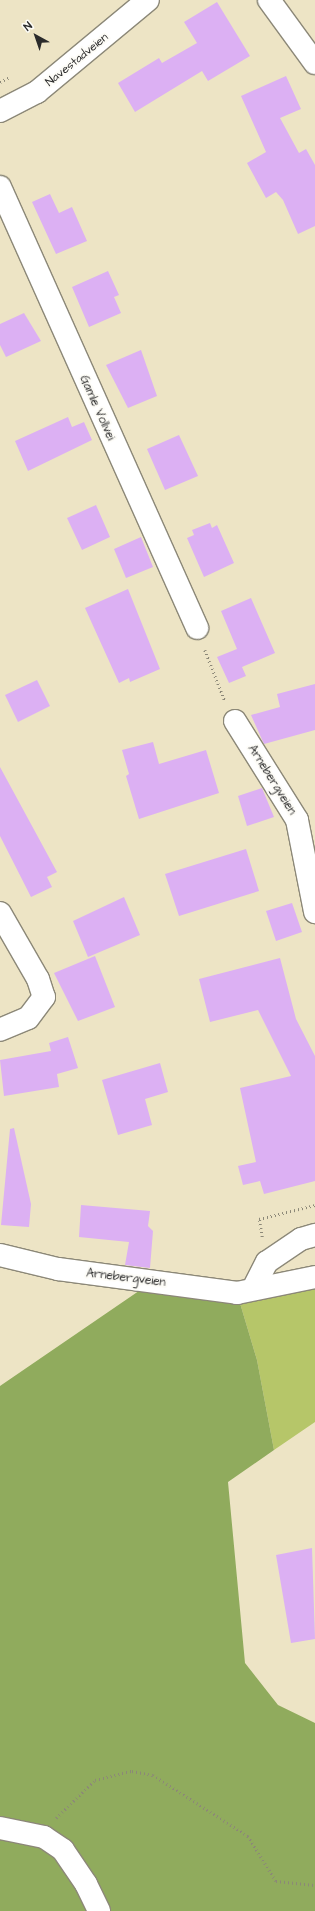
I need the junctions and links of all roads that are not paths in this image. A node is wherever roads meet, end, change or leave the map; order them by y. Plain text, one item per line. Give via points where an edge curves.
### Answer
1 (148, 0) edge
2 (269, 0) edge
3 (315, 63) edge
4 (0, 110) edge
5 (0, 187) edge
6 (197, 628) road end
7 (235, 721) road end
8 (315, 912) edge
9 (0, 914) edge
10 (0, 1030) edge
11 (315, 1235) edge
12 (0, 1255) edge
13 (315, 1277) edge
14 (254, 1289) junction
15 (0, 1828) edge
16 (99, 1911) edge

1 - 4 street, Navestadveien via 37,92
2 - 3 street
5 - 6 street, Gamle Vollvei
7 - 8 street, Arnebergveien via 297,820
9 - 10 street via 38,979 44,997 28,1018
11 - 14 street via 301,1239 267,1262
12 - 14 street, Arnebergveien via 58,1269 237,1293
13 - 14 street, Arnebergveien
15 - 16 street via 44,1837 63,1850 86,1884

